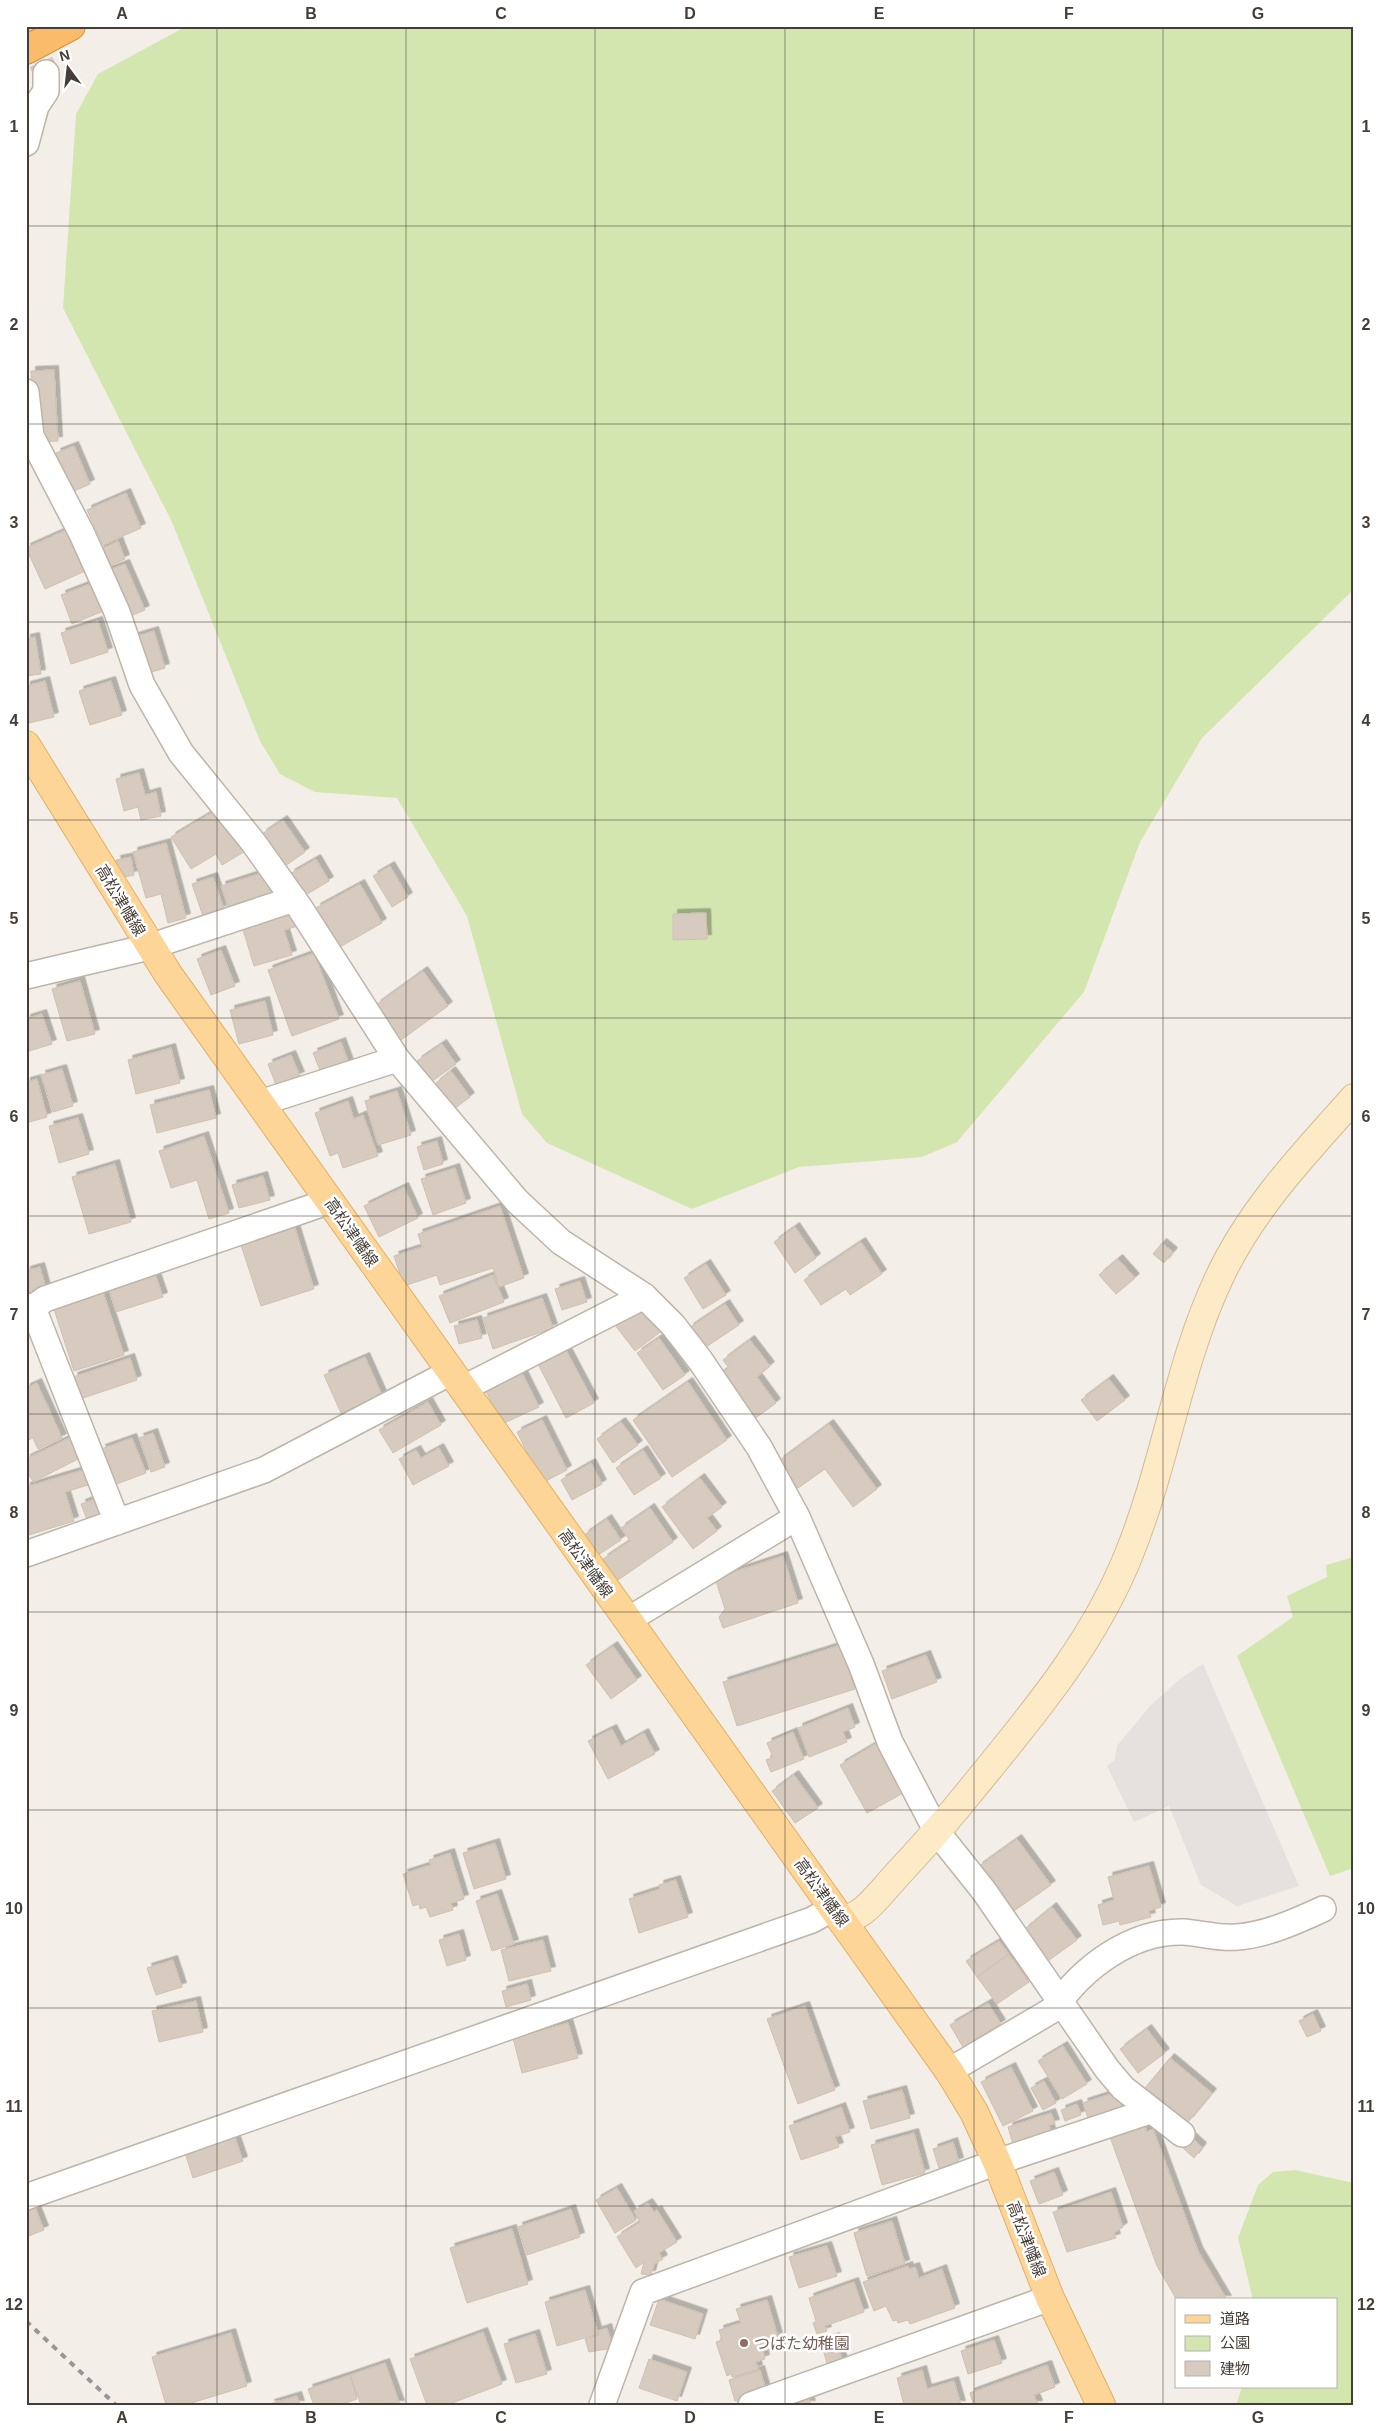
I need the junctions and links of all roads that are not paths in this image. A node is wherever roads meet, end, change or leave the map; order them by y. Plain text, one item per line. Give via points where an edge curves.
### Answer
1 (71, 26) edge
2 (26, 50) edge
3 (46, 74) tunnel mouth
4 (31, 108) edge
5 (26, 143) edge
6 (27, 398) edge
7 (26, 745) edge
8 (294, 899) junction
9 (149, 947) junction
10 (26, 976) edge
11 (397, 1059) junction
12 (1354, 1098) edge
13 (260, 1103) junction
14 (330, 1201) junction
15 (644, 1296) junction
16 (29, 1309) edge
17 (457, 1381) junction
18 (797, 1517) junction
19 (117, 1522) junction
20 (26, 1554) edge
21 (628, 1620) junction
22 (938, 1832) junction
23 (1323, 1909) dead end
24 (838, 1915) junction
25 (1059, 2002) junction
26 (949, 2071) junction
27 (1150, 2111) junction
28 (1182, 2134) dead end
29 (997, 2162) junction
30 (26, 2197) edge
31 (1050, 2298) junction
32 (602, 2405) edge
33 (751, 2405) edge
34 (1101, 2405) edge

1 - 2 highway
3 - 4 street via 46,91
4 - 5 street
6 - 8 street via 31,436 82,534 117,612 142,685 180,752 253,842
7 - 9 main road, 高松津幡線
8 - 9 street
8 - 11 street
9 - 10 street
9 - 13 main road, 高松津幡線
11 - 13 street
11 - 15 street via 517,1201 561,1242
12 - 22 street via 1264,1203 1221,1273 1190,1353 1151,1492 1130,1553 1111,1595 1047,1697
13 - 14 main road, 高松津幡線
14 - 16 street via 45,1299
14 - 17 main road, 高松津幡線
15 - 17 street
15 - 18 street via 673,1325 700,1360 759,1447
16 - 19 street
17 - 19 street via 264,1470
17 - 21 main road, 高松津幡線
18 - 21 street
18 - 22 street via 861,1664 890,1742
19 - 20 street
21 - 24 main road, 高松津幡線
22 - 24 street via 864,1910
22 - 25 street via 984,1891
23 - 25 street via 1284,1925 1236,1938 1162,1933 1130,1943 1101,1960
24 - 26 main road, 高松津幡線
24 - 30 street via 803,1924
25 - 26 street via 1054,2009
25 - 27 street via 1107,2069
26 - 29 main road, 高松津幡線 via 974,2112
27 - 28 street
27 - 29 street
29 - 31 main road, 高松津幡線
29 - 32 street via 643,2292
31 - 33 street
31 - 34 main road, 高松津幡線

